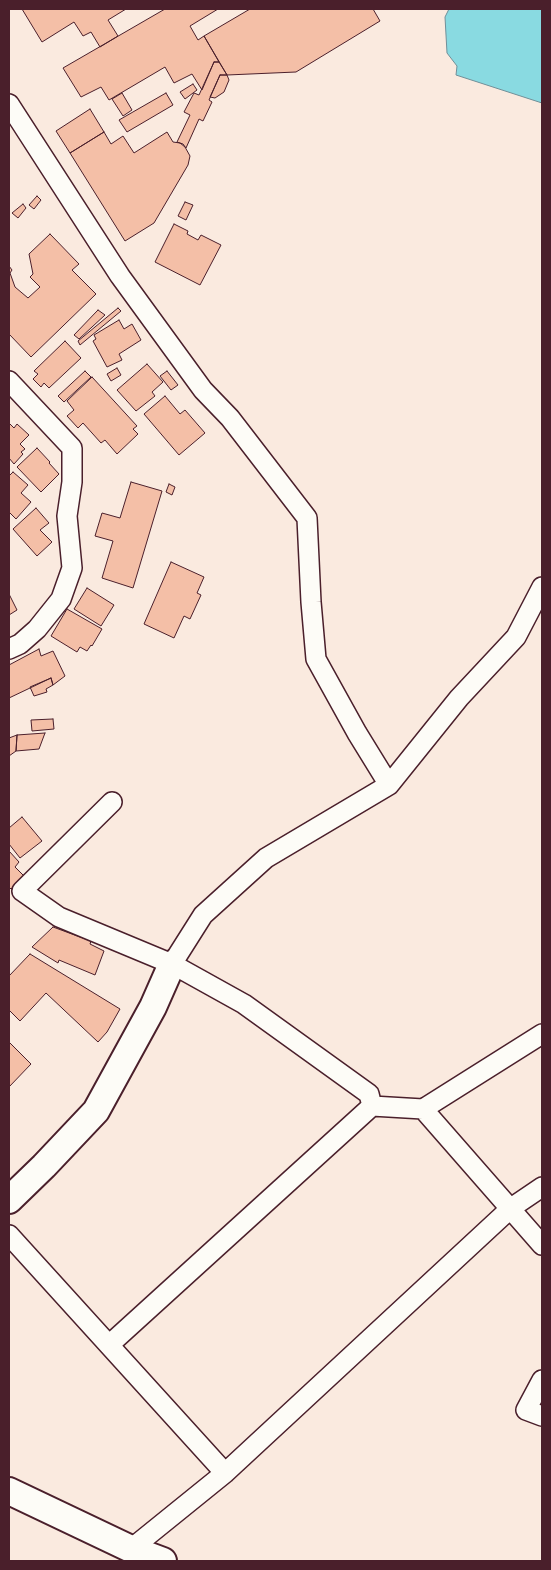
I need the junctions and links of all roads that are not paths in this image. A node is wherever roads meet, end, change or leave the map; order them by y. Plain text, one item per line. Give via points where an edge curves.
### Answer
1 (9, 104) edge
2 (9, 381) edge
3 (542, 587) edge
4 (9, 649) edge
5 (389, 785) junction
6 (112, 802) dead end
7 (172, 964) junction
8 (542, 1034) edge
9 (372, 1106) junction
10 (423, 1109) junction
11 (542, 1187) edge
12 (9, 1200) edge
13 (511, 1208) junction
14 (9, 1235) edge
15 (542, 1245) edge
16 (109, 1345) junction
17 (542, 1380) edge
18 (542, 1416) edge
19 (226, 1474) junction
20 (9, 1491) edge
21 (131, 1549) junction
22 (163, 1561) edge

1 - 5 street via 120,276 203,390 230,418 307,518 316,659
2 - 4 street via 72,448 67,516 72,568 61,599 37,629
3 - 5 street via 516,637 459,698
5 - 7 street via 266,858 203,916
6 - 7 street via 22,892 59,917
7 - 9 street via 244,1004 369,1094
7 - 12 street via 153,1007 96,1111
8 - 10 street
9 - 10 street
9 - 16 street
10 - 13 street
11 - 13 street
13 - 15 street
13 - 19 street
14 - 16 street
16 - 19 street
17 - 18 street via 526,1410
19 - 21 street
20 - 21 street
21 - 22 street

